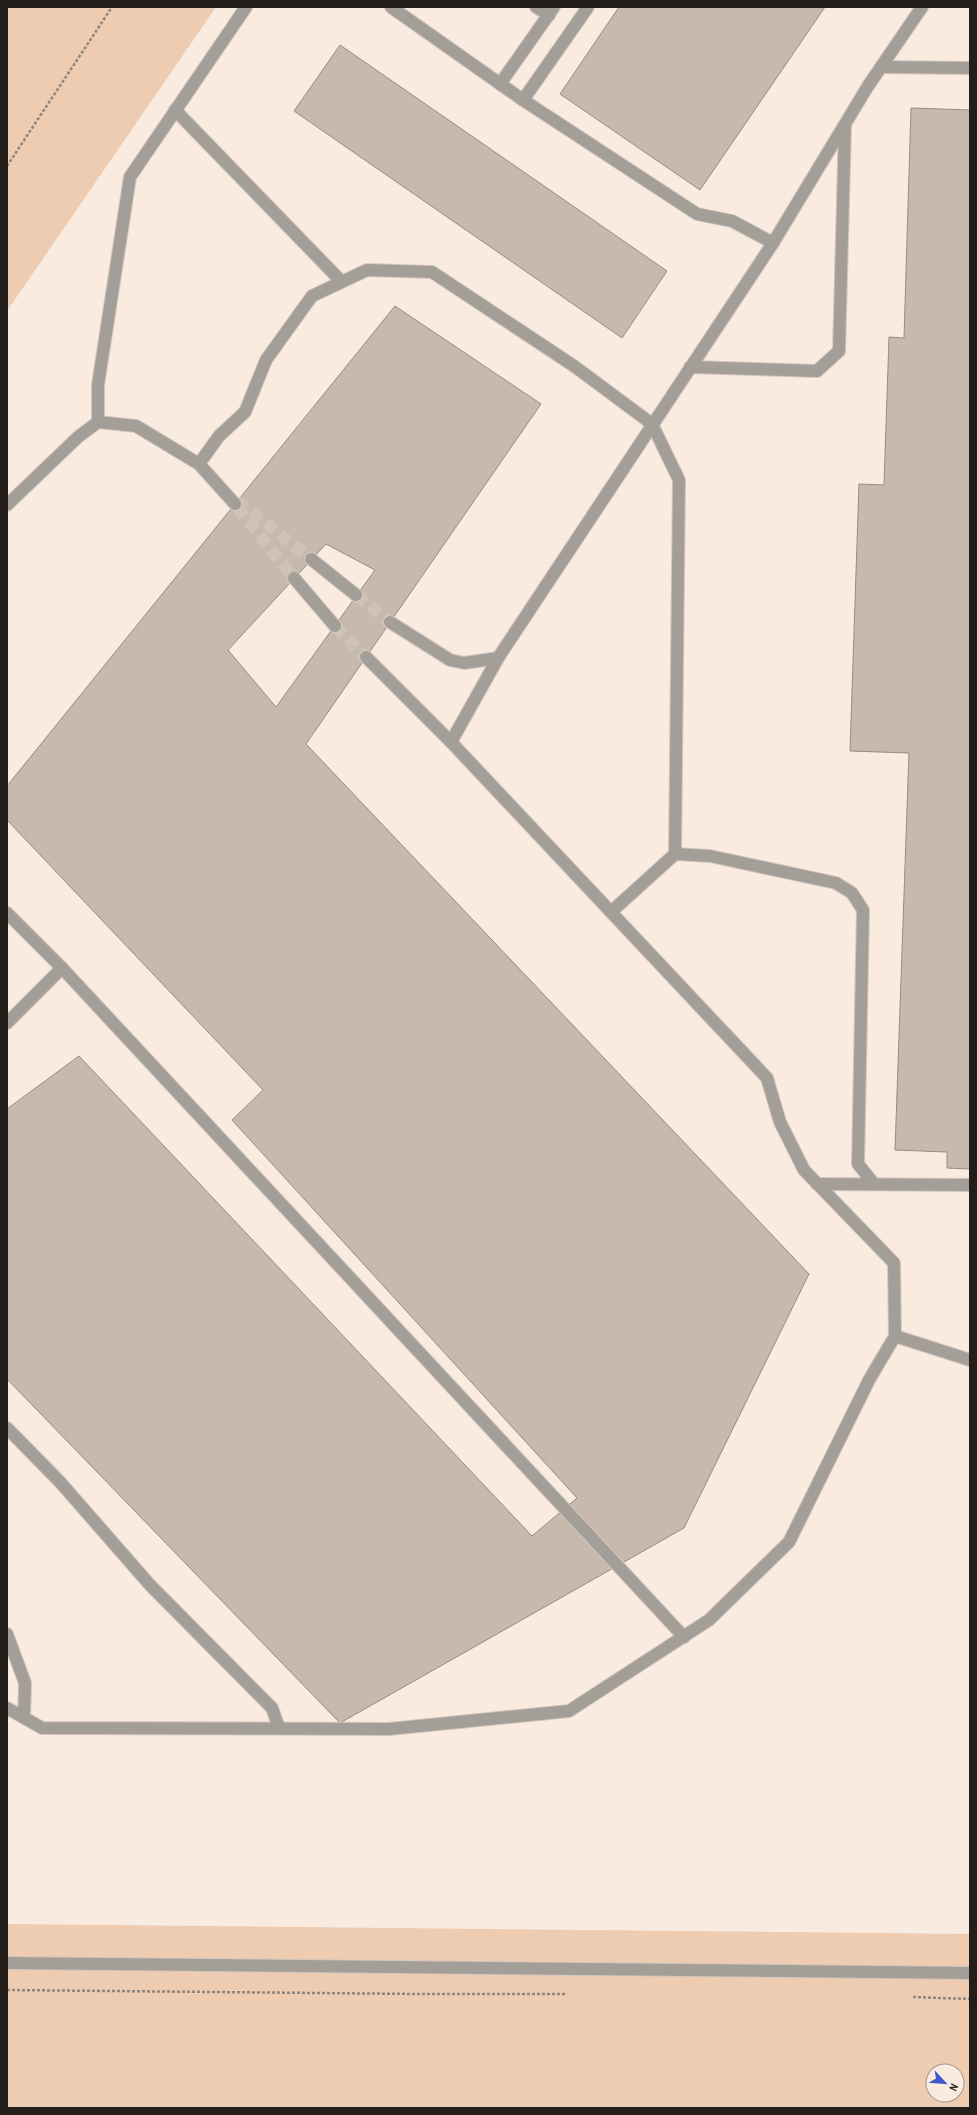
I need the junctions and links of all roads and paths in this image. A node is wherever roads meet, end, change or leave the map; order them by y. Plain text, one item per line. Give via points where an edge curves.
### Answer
1 (112, 7) edge
2 (246, 7) edge
3 (391, 7) edge
4 (536, 7) edge
5 (588, 7) edge
6 (922, 7) edge
7 (551, 11) edge
8 (881, 67) junction
9 (970, 68) edge
10 (500, 84) junction
11 (523, 100) junction
12 (175, 110) junction
13 (844, 125) junction
14 (7, 166) edge
15 (773, 243) junction
16 (341, 281) junction
17 (690, 367) junction
18 (98, 422) junction
19 (652, 424) junction
20 (199, 464) junction
21 (236, 502) tunnel mouth
22 (7, 505) edge
23 (311, 559) tunnel mouth
24 (294, 578) tunnel mouth
25 (356, 595) tunnel mouth
26 (390, 622) tunnel mouth
27 (335, 626) tunnel mouth
28 (366, 657) tunnel mouth
29 (498, 658) junction
30 (450, 742) junction
31 (675, 854) junction
32 (611, 912) junction
33 (7, 914) edge
34 (62, 968) junction
35 (7, 1023) edge
36 (817, 1184) junction
37 (874, 1184) junction
38 (970, 1185) edge
39 (895, 1336) junction
40 (970, 1360) edge
41 (7, 1428) edge
42 (7, 1634) edge
43 (684, 1637) junction
44 (7, 1708) edge
45 (24, 1718) junction
46 (279, 1728) junction
47 (7, 1963) edge
48 (970, 1973) edge
49 (7, 1990) edge
50 (570, 1994) dead end
51 (910, 1997) dead end
52 (970, 1999) edge

1 - 14 path
2 - 12 street
3 - 10 street
4 - 7 street
5 - 11 street
6 - 8 street
7 - 10 street
8 - 9 street
8 - 13 street
10 - 11 street
11 - 15 street via 697,214 732,221
12 - 16 street
12 - 18 street via 130,176 98,385
13 - 15 street
13 - 17 street via 839,351 817,371
15 - 17 street
16 - 19 street via 367,270 432,272 574,366
16 - 20 street via 312,296 266,360 245,412 219,436
17 - 19 street
18 - 20 street via 136,426
18 - 22 street via 78,437
19 - 29 street
19 - 31 street via 679,480
20 - 21 street
23 - 25 street
24 - 27 street
26 - 29 street via 450,660 464,663
28 - 30 street
29 - 30 street
30 - 32 street
31 - 32 street
31 - 37 street via 710,856 836,883 852,893 862,910 858,1164
32 - 36 street via 767,1078 780,1122 804,1170
33 - 34 street
34 - 35 street
34 - 43 street
36 - 37 street
36 - 39 street via 894,1263
37 - 38 street
39 - 40 street
39 - 43 street via 869,1380 789,1542 709,1620
41 - 46 street via 60,1482 150,1586 272,1708
42 - 45 street via 25,1683
43 - 46 street via 569,1711 389,1728
44 - 45 street
45 - 46 street via 42,1728
47 - 48 street
49 - 50 path
51 - 52 path

